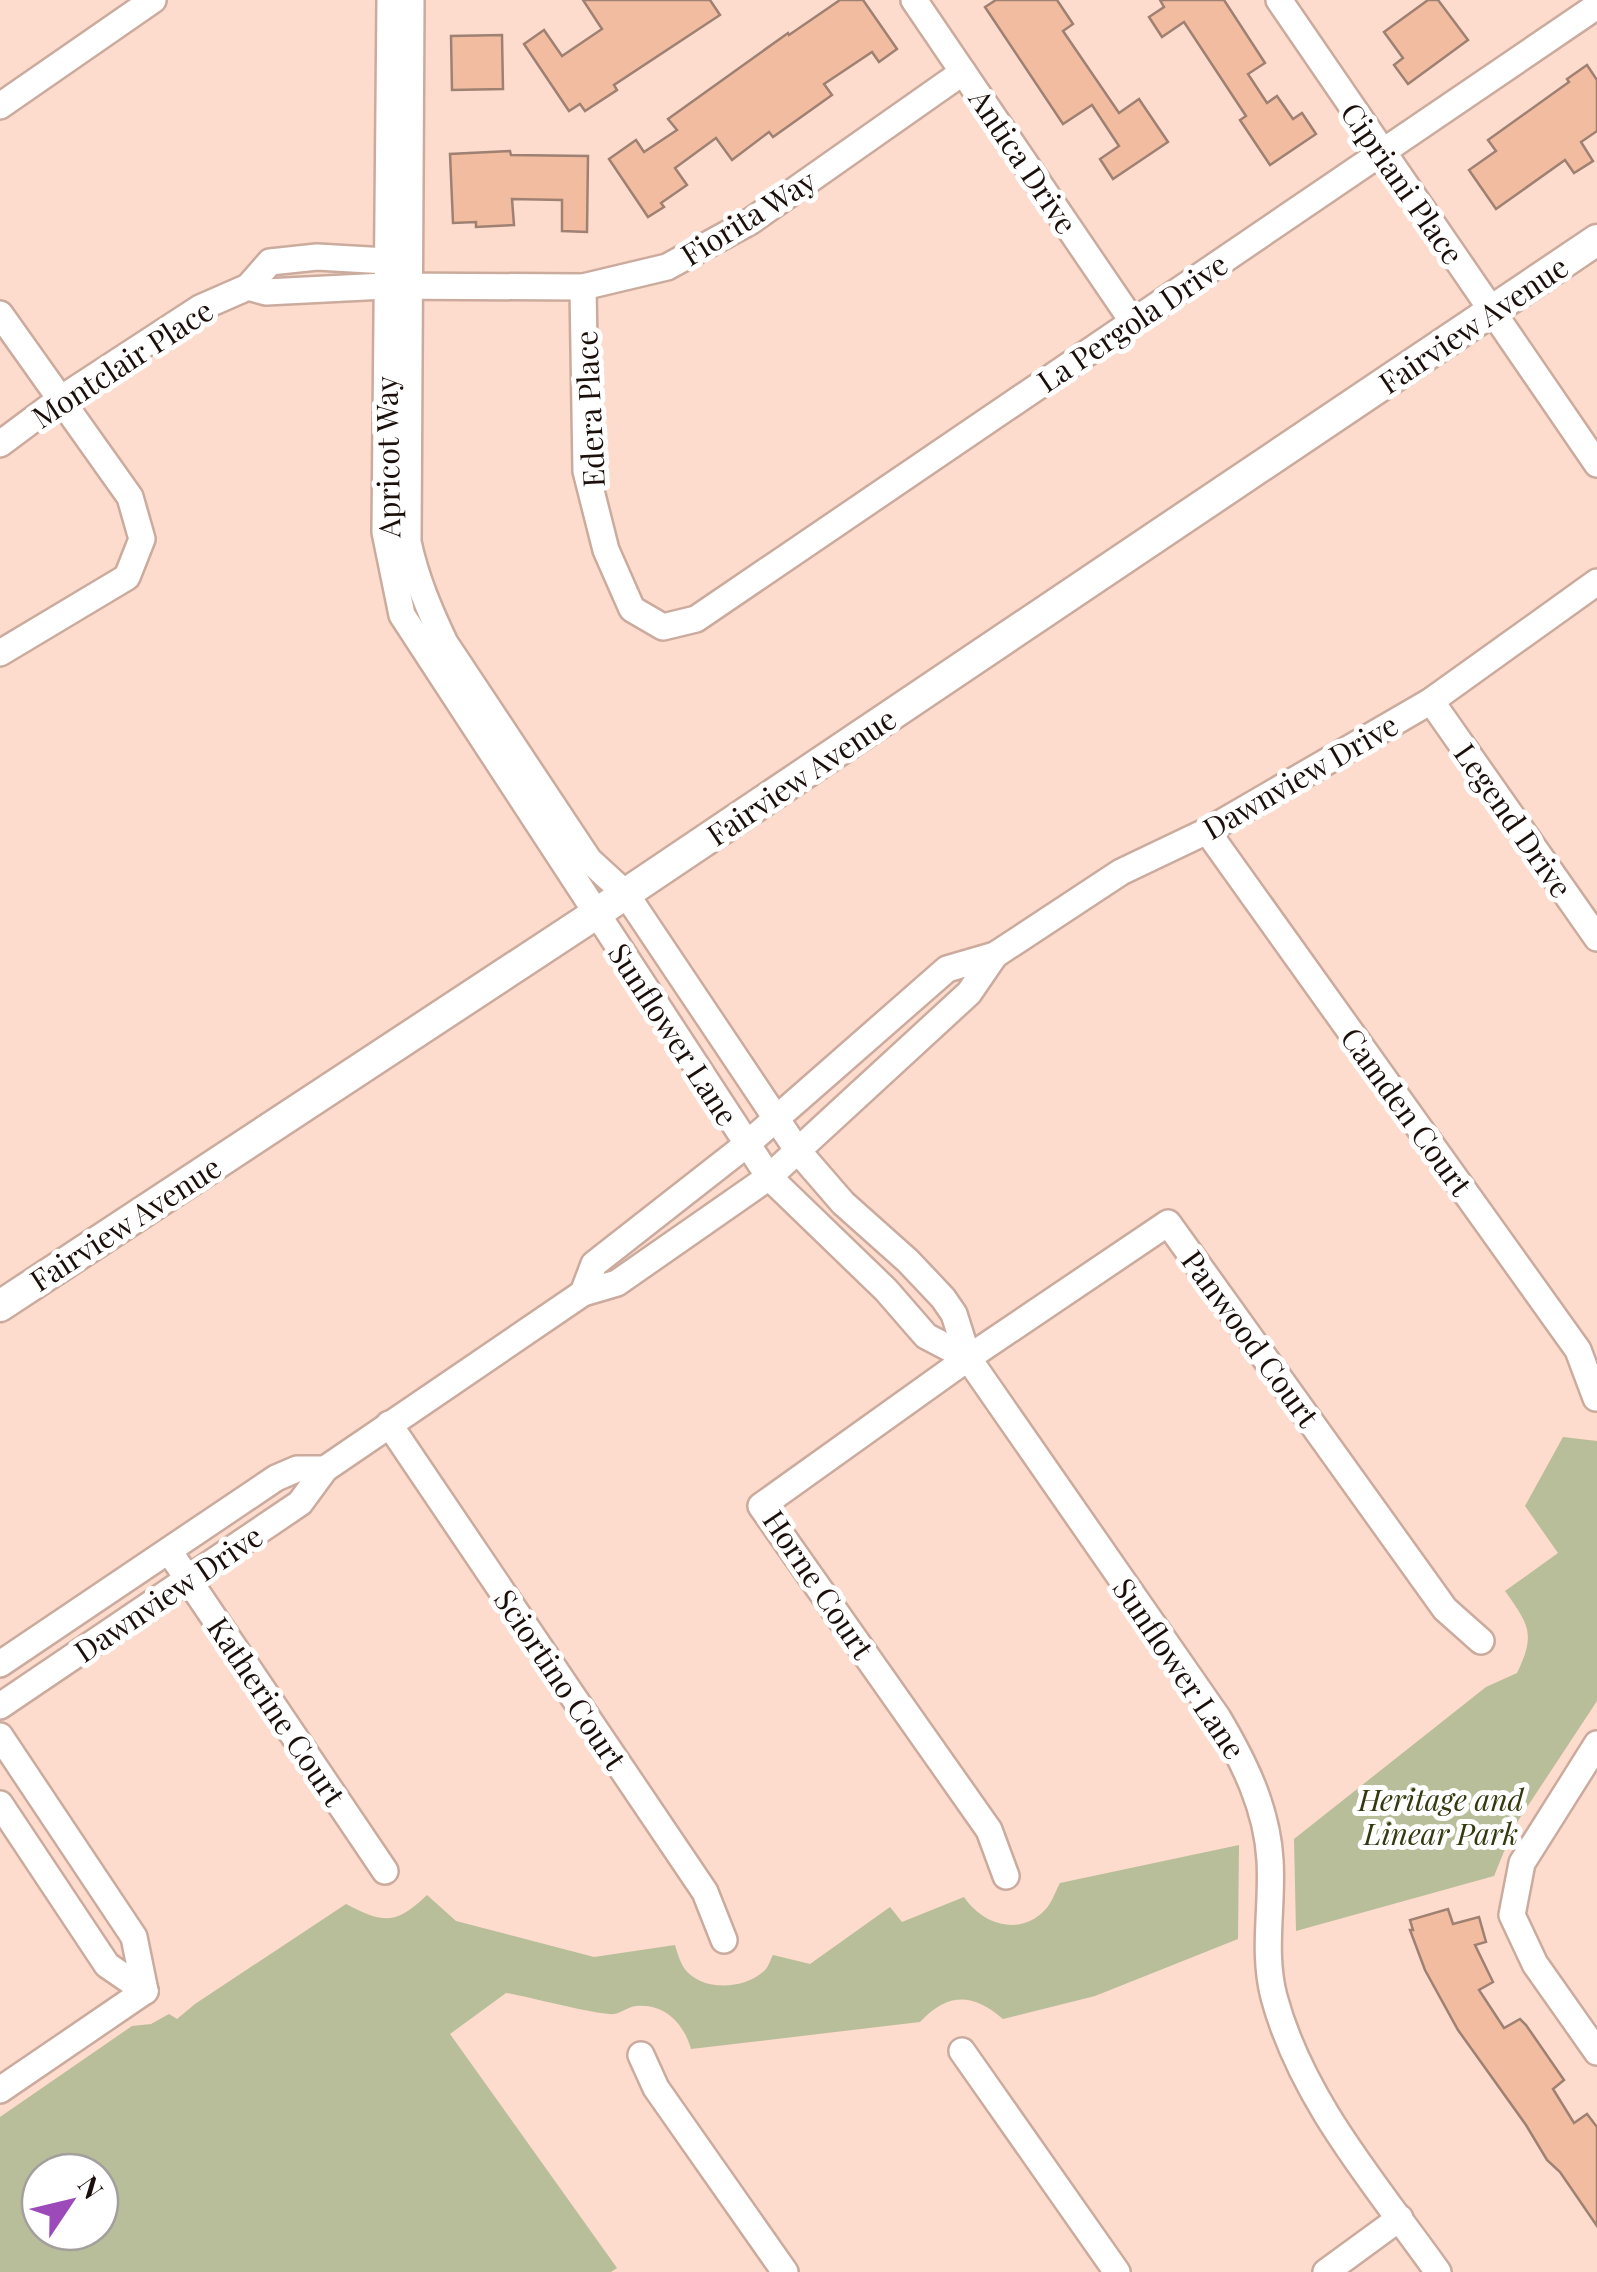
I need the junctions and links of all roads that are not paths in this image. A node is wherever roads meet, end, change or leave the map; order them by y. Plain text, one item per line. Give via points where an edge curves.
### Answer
1 (154, 0) edge
2 (390, 0) edge
3 (411, 0) edge
4 (914, 0) edge
5 (1279, 0) edge
6 (1597, 6) edge
7 (963, 72) junction
8 (0, 106) edge
9 (1381, 153) junction
10 (1597, 240) edge
11 (393, 278) junction
12 (583, 287) junction
13 (1492, 311) junction
14 (0, 314) edge
15 (1133, 322) junction
16 (58, 400) junction
17 (0, 444) edge
18 (1597, 464) edge
19 (1597, 582) edge
20 (663, 627) joint
21 (0, 653) edge
22 (1431, 701) junction
23 (1207, 831) junction
24 (626, 894) junction
25 (597, 913) junction
26 (1597, 938) edge
27 (995, 955) junction
28 (774, 1119) junction
29 (746, 1145) junction
30 (798, 1152) junction
31 (769, 1177) junction
32 (583, 1292) junction
33 (0, 1306) edge
34 (968, 1358) junction
35 (1596, 1398) edge
36 (389, 1424) junction
37 (325, 1469) junction
38 (169, 1551) junction
39 (190, 1580) junction
40 (1482, 1641) dead end
41 (0, 1664) edge
42 (0, 1706) edge
43 (0, 1736) edge
44 (1597, 1744) edge
45 (0, 1804) edge
46 (385, 1871) dead end
47 (1006, 1876) dead end
48 (724, 1940) dead end
49 (145, 1991) junction
50 (962, 2051) dead end
51 (1597, 2052) edge
52 (640, 2055) dead end
53 (0, 2090) edge
54 (1400, 2218) junction
55 (786, 2272) edge
56 (1117, 2272) edge
57 (1326, 2272) edge
58 (1438, 2272) edge

1 - 8 street
2 - 11 street, Apricot Way
3 - 11 street, Apricot Way
4 - 7 street, Antica Drive
5 - 9 street, Cipriani Place
6 - 9 street, La Pergola Drive
7 - 12 street, Fiorita Way via 751,220 668,267
7 - 15 street, Antica Drive
9 - 13 street, Cipriani Place
9 - 15 street, La Pergola Drive
10 - 13 street, Fairview Avenue
11 - 12 street, Fiorita Way
11 - 16 street, Montclair Place via 266,292 248,287 200,308
11 - 24 street, Apricot Way via 408,542 416,580 445,643 589,860
11 - 25 street, Apricot Way via 385,532 402,614
12 - 20 street, Edera Place via 586,471 606,550 632,609
13 - 18 street, Cipriani Place
13 - 24 street, Fairview Avenue
14 - 16 street
15 - 20 street, La Pergola Drive via 696,619
16 - 17 street, Montclair Place
16 - 21 street via 130,497 142,539 126,577
19 - 22 street, Dawnview Drive
22 - 23 street, Dawnview Drive
22 - 26 street, Legend Drive
23 - 27 street, Dawnview Drive via 1121,872
23 - 35 street, Camden Court via 1578,1350
24 - 25 street, Fairview Avenue
24 - 28 street, Sunflower Lane
25 - 29 street, Sunflower Lane
25 - 33 street, Fairview Avenue
27 - 28 street, Dawnview Drive via 947,968
27 - 30 street, Dawnview Drive via 969,993
28 - 29 street, Dawnview Drive
28 - 30 street, Sunflower Lane
29 - 31 street, Sunflower Lane
29 - 32 street, Dawnview Drive via 594,1264
30 - 31 street, Dawnview Drive
30 - 34 street, Sunflower Lane via 943,1298
31 - 32 street, Dawnview Drive via 618,1283
31 - 34 street, Sunflower Lane via 926,1336
32 - 36 street, Dawnview Drive
34 - 40 street, Panwood Court via 1168,1223 1445,1609
34 - 47 street, Horne Court via 761,1506 989,1830
34 - 54 street, Sunflower Lane via 1245,1764 1270,1860 1267,1953 1274,1997 1308,2087
36 - 37 street, Dawnview Drive
36 - 48 street, Sciortino Court via 705,1892
37 - 38 street, Dawnview Drive via 297,1469 276,1478
37 - 39 street, Dawnview Drive via 300,1503
38 - 39 street, Katherine Court
38 - 41 street, Dawnview Drive
39 - 42 street, Dawnview Drive
39 - 46 street, Katherine Court
43 - 49 street via 134,1937
44 - 51 street via 1522,1862 1512,1914 1535,1964
45 - 49 street via 108,1965
49 - 53 street
50 - 56 street
52 - 55 street via 656,2088
54 - 57 street
54 - 58 street, Sunflower Lane

